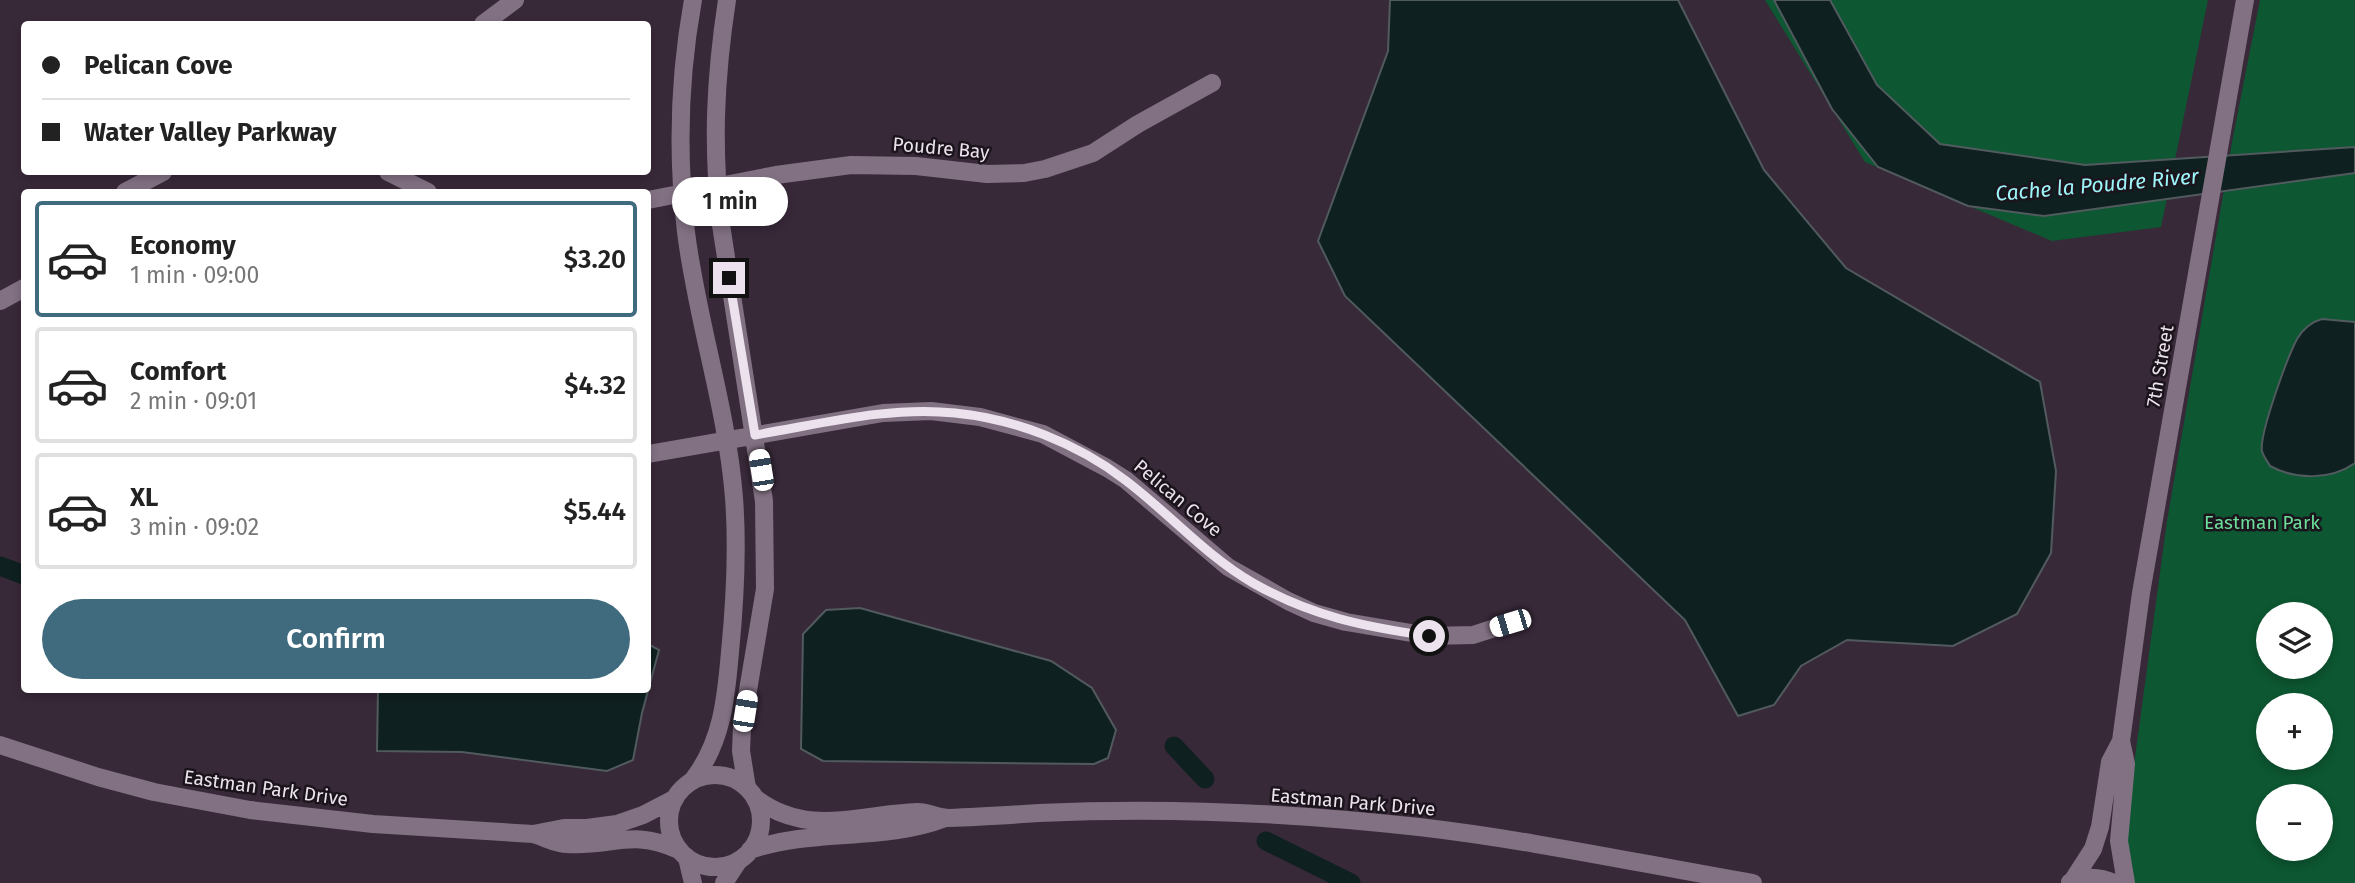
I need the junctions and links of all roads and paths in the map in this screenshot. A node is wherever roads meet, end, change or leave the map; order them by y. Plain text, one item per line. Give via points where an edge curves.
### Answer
1 (514, 0) edge
2 (693, 0) edge
3 (727, 0) edge
4 (2245, 0) edge
5 (487, 21) edge
6 (1212, 83) dead end
7 (157, 175) edge
8 (393, 175) edge
9 (717, 187) junction
10 (131, 189) edge
11 (422, 189) edge
12 (682, 193) junction
13 (651, 199) edge
14 (21, 290) edge
15 (0, 301) edge
16 (755, 435) junction
17 (726, 441) junction
18 (651, 454) edge
19 (1510, 623) dead end
20 (2121, 741) junction
21 (0, 745) edge
22 (692, 781) junction
23 (751, 793) junction
24 (674, 799) junction
25 (945, 818) junction
26 (533, 834) junction
27 (683, 854) junction
28 (745, 855) junction
29 (2071, 882) edge
30 (694, 883) edge
31 (724, 883) edge
32 (1753, 883) edge
33 (2114, 883) edge
34 (2126, 883) edge

1 - 5 street
2 - 12 street via 682,96
3 - 9 street via 716,88
4 - 20 street, 7th Street via 2141,593
6 - 9 street, Poudre Bay via 1093,153 1045,169 987,174 861,164
7 - 10 street
8 - 11 street
9 - 12 street, Poudre Bay
9 - 16 street
12 - 13 street, Poudre Bay
12 - 17 street
14 - 15 street
16 - 17 street, Pelican Cove
16 - 19 street, Pelican Cove via 883,413 931,411 1019,426 1107,468 1228,567 1314,613 1429,636 1473,635
16 - 23 street via 764,501 765,589 742,726 742,760
17 - 18 street, Pelican Cove
17 - 22 street via 736,535 727,686 714,746
20 - 29 street, 7th Street via 2110,762 2093,849
20 - 34 street, 7th Street via 2126,764 2119,841
21 - 26 street, Eastman Park Drive via 154,792 250,810 373,824
22 - 23 street via 715,775 737,781
22 - 24 street
23 - 25 street, Eastman Park Drive via 769,809 819,822 921,812
23 - 28 street via 761,824 758,838
24 - 26 street, Eastman Park Drive via 617,824
24 - 27 street via 669,827
25 - 28 street, Eastman Park Drive via 921,827 789,839
25 - 32 street, Eastman Park Drive via 1078,811 1352,820 1421,827
26 - 27 street, Eastman Park Drive via 564,845 644,838
27 - 28 street via 713,867 726,866
27 - 30 street
28 - 31 street
29 - 33 street via 2098,877

